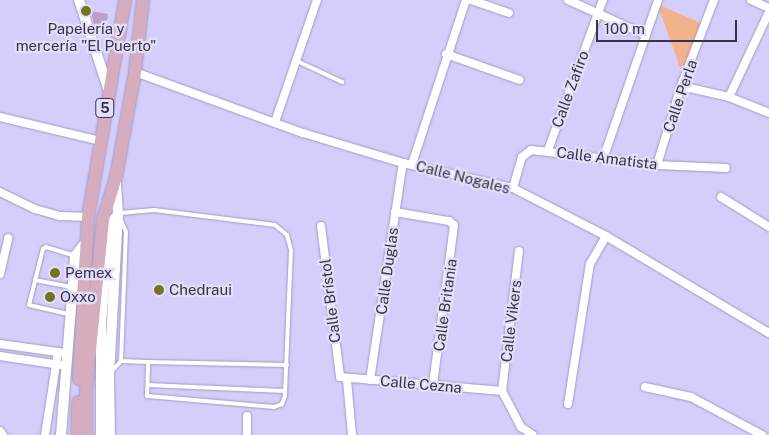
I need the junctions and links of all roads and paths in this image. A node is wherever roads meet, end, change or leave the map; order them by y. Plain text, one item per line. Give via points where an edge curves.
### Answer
1 (79, 0) edge
2 (125, 0) edge
3 (143, 0) edge
4 (317, 0) edge
5 (466, 0) edge
6 (471, 0) edge
7 (568, 0) edge
8 (603, 0) edge
9 (658, 0) edge
10 (714, 0) edge
11 (751, 0) edge
12 (769, 8) edge
13 (769, 12) edge
14 (509, 13) dead end
15 (598, 13) junction
16 (646, 34) junction
17 (446, 54) junction
18 (297, 61) junction
19 (135, 72) junction
20 (520, 80) dead end
21 (342, 82) dead end
22 (681, 86) junction
23 (108, 88) junction
24 (729, 97) junction
25 (769, 113) edge
26 (0, 117) edge
27 (275, 122) junction
28 (101, 142) junction
29 (548, 150) junction
30 (603, 159) junction
31 (403, 162) junction
32 (412, 164) junction
33 (657, 165) junction
34 (726, 168) dead end
35 (116, 177) junction
36 (513, 188) junction
37 (0, 192) edge
38 (721, 197) dead end
39 (395, 212) junction
40 (118, 213) junction
41 (88, 217) junction
42 (321, 226) dead end
43 (769, 227) edge
44 (606, 236) junction
45 (8, 238) dead end
46 (86, 242) junction
47 (519, 251) dead end
48 (75, 256) junction
49 (0, 274) edge
50 (35, 280) junction
51 (74, 288) junction
52 (72, 314) junction
53 (769, 333) edge
54 (0, 344) edge
55 (63, 353) junction
56 (0, 356) edge
57 (121, 362) junction
58 (148, 362) junction
59 (62, 365) junction
60 (287, 365) junction
61 (109, 375) junction
62 (344, 378) junction
63 (370, 380) junction
64 (433, 384) junction
65 (148, 385) junction
66 (645, 387) dead end
67 (284, 391) junction
68 (502, 391) junction
69 (568, 404) dead end
70 (247, 416) dead end
71 (0, 432) edge
72 (3, 435) edge
73 (45, 435) edge
74 (61, 435) edge
75 (76, 435) edge
76 (86, 435) edge
77 (101, 435) edge
78 (110, 435) edge
79 (247, 435) edge
80 (352, 435) edge
81 (533, 435) edge
82 (762, 435) edge

1 - 23 street
2 - 23 main road, 5
3 - 19 main road, 5
4 - 18 street
5 - 17 street
6 - 14 street
7 - 15 street
8 - 15 street, Calle Zafiro
9 - 16 street
10 - 22 street, Calle Perla
11 - 12 street
13 - 24 street
15 - 16 street
15 - 29 street, Calle Zafiro
16 - 30 street
17 - 20 street
17 - 32 street
18 - 21 lane
18 - 27 street
19 - 27 street, Calle Nogales
19 - 35 main road, 5
22 - 24 street
22 - 33 street, Calle Perla
23 - 28 main road, 5
24 - 25 street
26 - 28 street
27 - 31 street, Calle Nogales
28 - 41 main road, 5
29 - 30 street, Calle Amatista
29 - 36 street, Calle Amatista via 525,152
30 - 33 street, Calle Amatista
31 - 32 street, Calle Nogales
31 - 39 street, Calle Duglas
32 - 36 street, Calle Nogales
33 - 34 street, Calle Amatista
35 - 40 street
35 - 76 main road, 5 via 103,219 86,390
36 - 44 street, Calle Nogales
37 - 41 street via 35,209 60,216
38 - 43 street
39 - 63 street, Calle Duglas
39 - 64 street, Calle Britania via 449,221 454,225
40 - 57 lane via 126,232
40 - 60 lane via 154,210 275,225 282,229 291,250
40 - 61 street
40 - 77 street via 109,228 102,314
41 - 46 main road, 5
42 - 62 street, Calle Brístol
44 - 53 street, Calle Nogales
44 - 69 street via 590,264
45 - 49 street
46 - 48 street
46 - 75 main road, 5
47 - 68 street, Calle Vikers
48 - 50 lane via 46,247 42,249
48 - 51 street
50 - 51 lane
50 - 52 lane via 30,307
51 - 52 street
52 - 55 street
54 - 55 street
55 - 59 street
56 - 59 street
57 - 58 lane
57 - 61 lane
58 - 60 lane
58 - 65 lane
59 - 73 street
59 - 74 street
60 - 67 lane
61 - 78 street
62 - 63 street, Calle Cezna
62 - 80 street, Calle Brístol
63 - 64 street, Calle Cezna
64 - 68 street, Calle Cezna
65 - 67 lane
65 - 67 lane via 147,396 170,401 274,407 282,404
66 - 82 street via 691,397
68 - 81 street via 522,427
70 - 79 street
71 - 72 street

